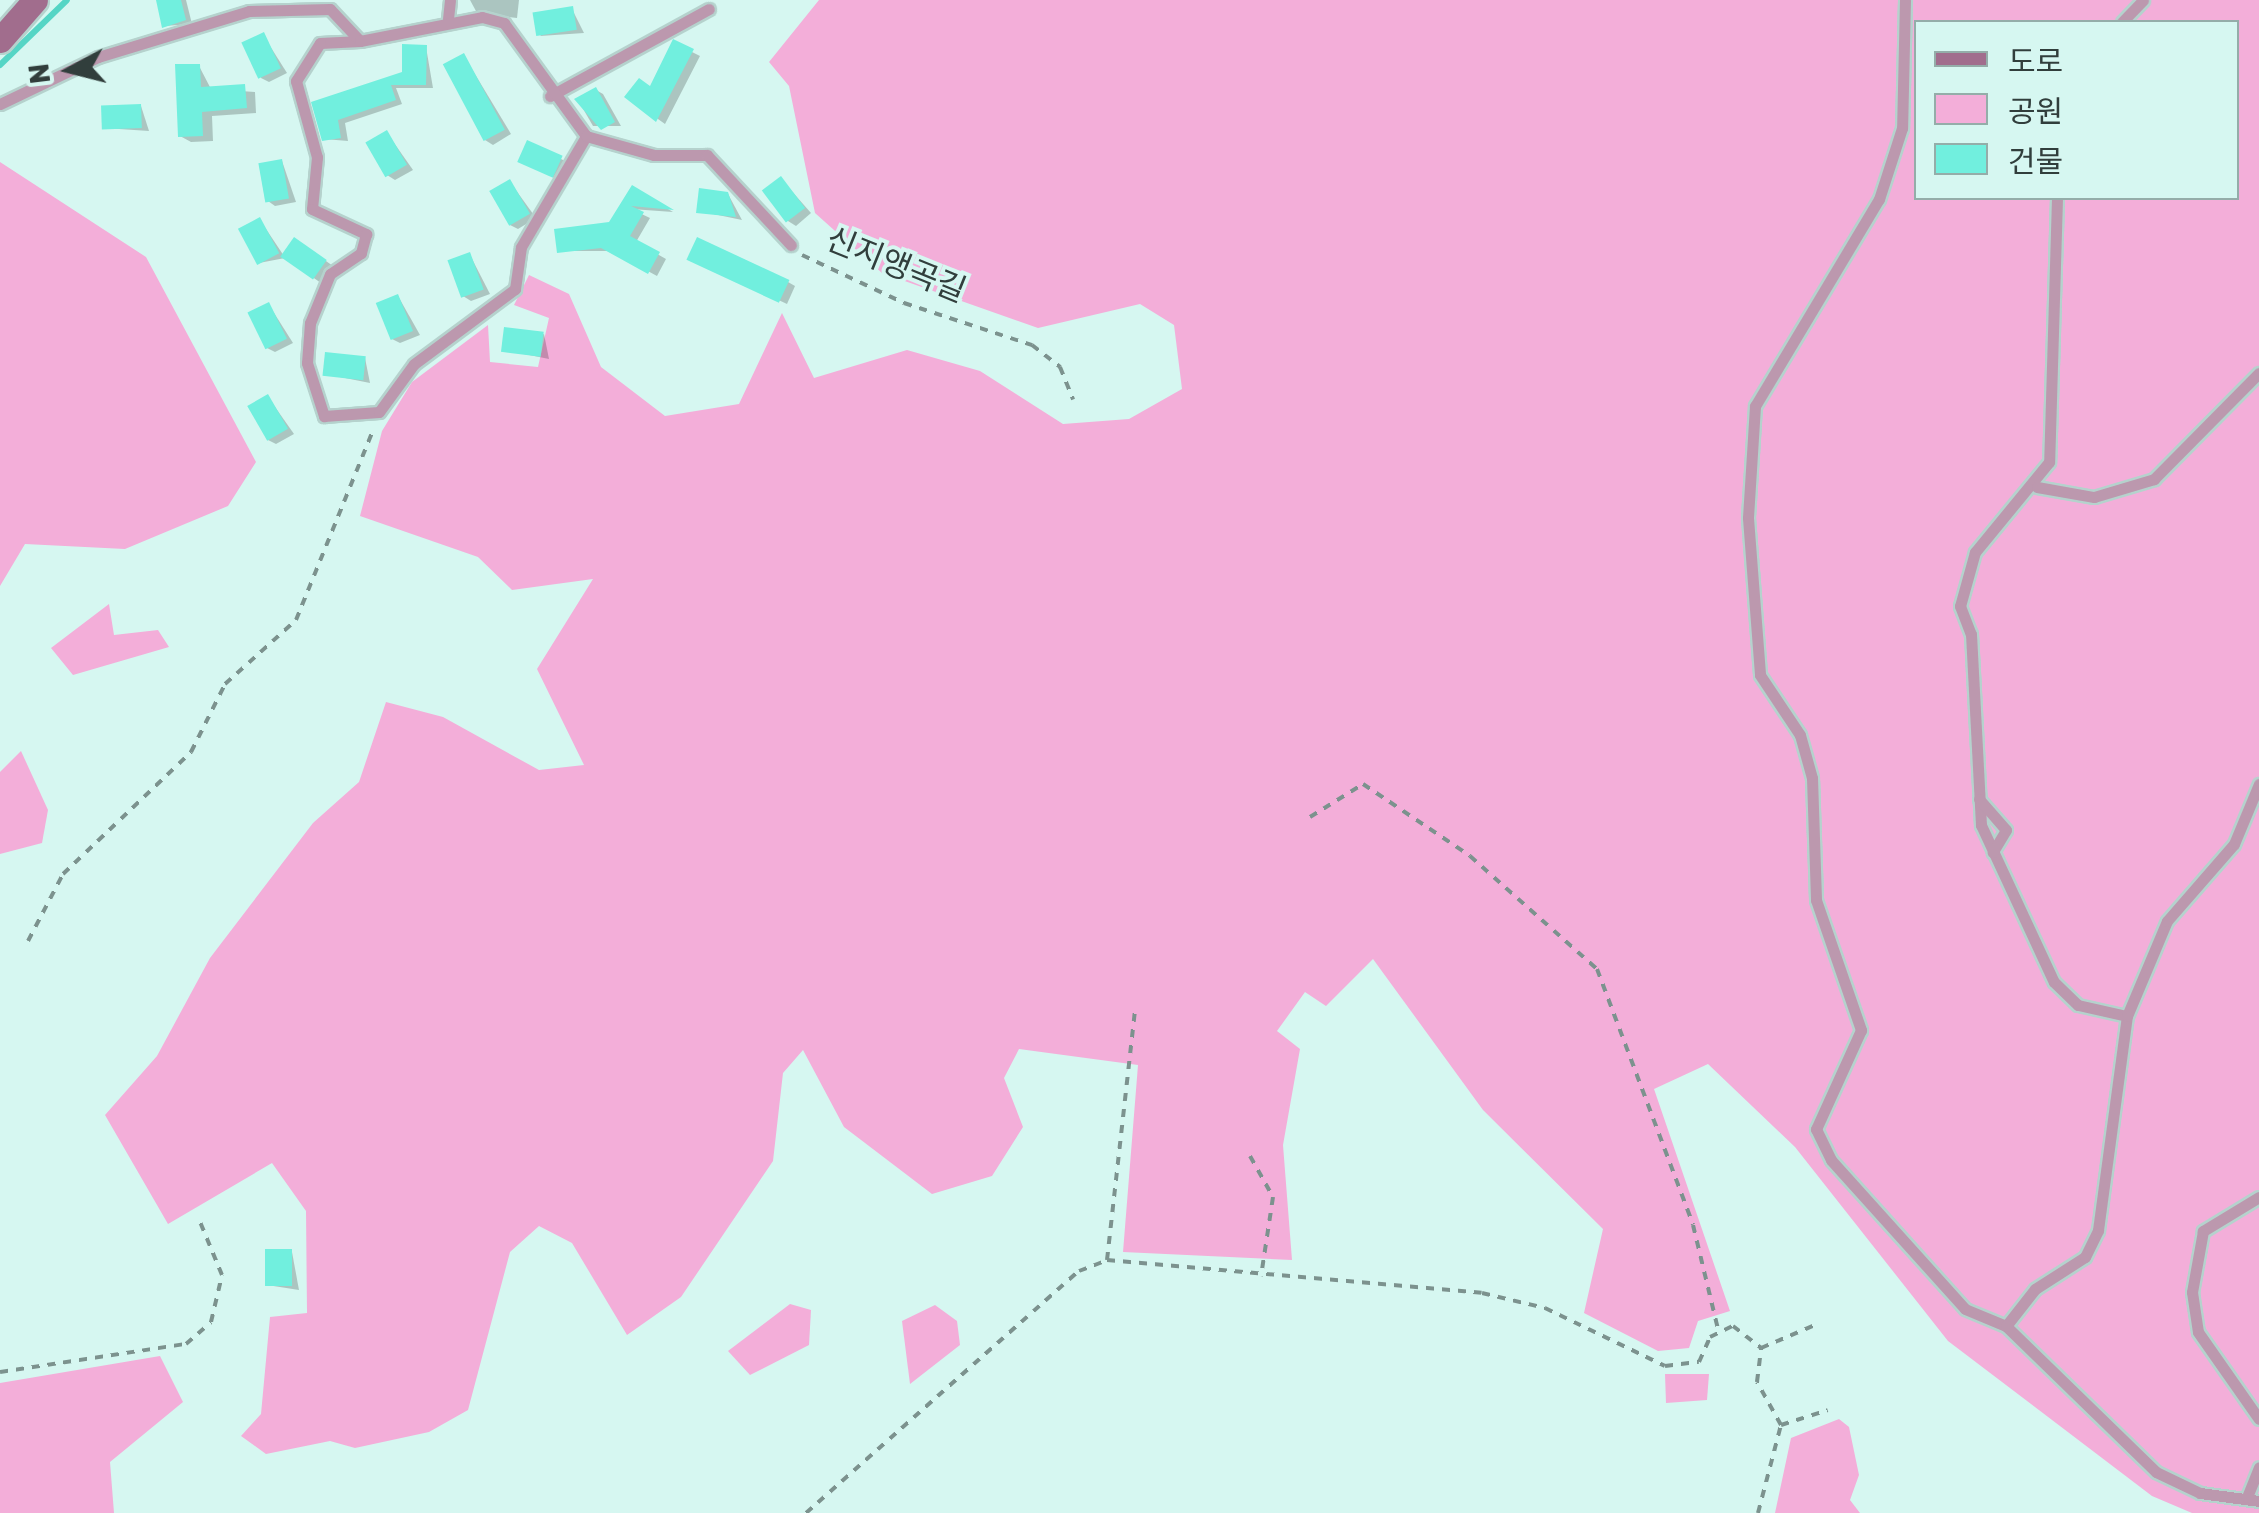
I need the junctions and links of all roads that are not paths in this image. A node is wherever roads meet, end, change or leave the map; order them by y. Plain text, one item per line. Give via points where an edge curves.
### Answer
1 (35, 0) edge
2 (450, 0) edge
3 (1904, 0) edge
4 (2143, 0) edge
5 (708, 9) dead end
6 (448, 19) junction
7 (2124, 20) edge
8 (0, 40) edge
9 (360, 41) junction
10 (550, 96) junction
11 (0, 104) edge
12 (586, 136) junction
13 (2057, 200) edge
14 (791, 245) road end
15 (2259, 372) edge
16 (2037, 487) junction
17 (2259, 784) edge
18 (1979, 799) junction
19 (1993, 852) junction
20 (2126, 1016) junction
21 (2259, 1198) edge
22 (2006, 1326) junction
23 (2259, 1419) edge
24 (2259, 1467) edge
25 (2253, 1499) edge

1 - 8 street
2 - 6 lane
3 - 22 lane via 1902,128 1878,199 1755,406 1752,585 1760,675 1800,735 1812,778 1816,900 1860,1030 1816,1130 1831,1160 1966,1309
4 - 7 lane
5 - 10 lane
6 - 9 lane
6 - 10 lane via 504,23
9 - 11 lane via 330,9 249,11 98,58
9 - 12 lane via 320,42 296,81 317,158 312,210 366,234 362,253 330,274 317,298 307,364 324,416 379,411 414,364 515,289 521,247
10 - 12 lane
12 - 14 lane, 신지앵곡길 via 654,155 706,156
13 - 16 lane via 2056,397
15 - 16 lane via 2154,479 2094,497
16 - 18 lane via 1975,552 1960,606 1970,634
17 - 20 lane via 2234,844 2167,921
18 - 19 lane
18 - 19 lane via 2006,830
19 - 20 lane via 2054,982 2078,1005
20 - 22 lane via 2098,1230 2085,1257 2035,1288
21 - 23 lane via 2202,1232 2192,1292 2198,1332
22 - 25 lane via 2156,1472 2200,1494
24 - 25 lane

